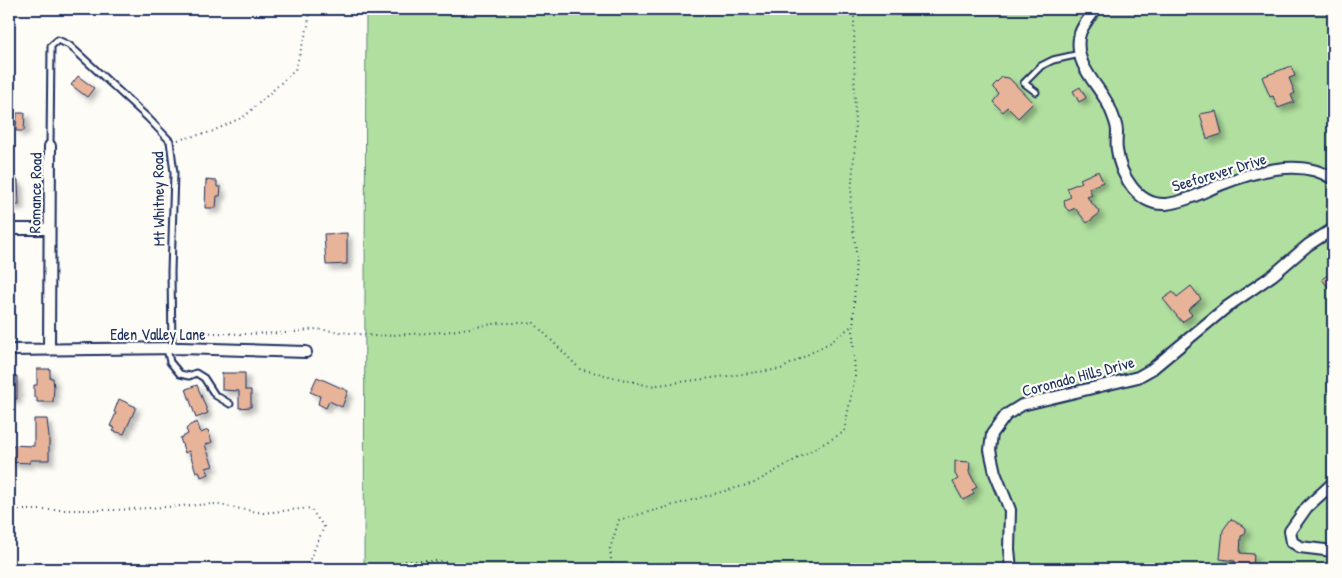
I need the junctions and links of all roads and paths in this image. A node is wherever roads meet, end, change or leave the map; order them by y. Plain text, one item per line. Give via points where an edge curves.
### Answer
1 (310, 9) edge
2 (854, 9) edge
3 (1096, 9) edge
4 (58, 40) joint
5 (1080, 54) junction
6 (1036, 92) dead end
7 (170, 141) junction
8 (50, 146) joint
9 (1333, 179) edge
10 (9, 229) edge
11 (49, 229) junction
12 (1333, 229) edge
13 (853, 325) junction
14 (190, 332) dead end
15 (169, 348) junction
16 (9, 350) edge
17 (49, 350) junction
18 (306, 352) dead end
19 (230, 404) dead end
20 (1333, 483) edge
21 (9, 510) edge
22 (1333, 551) edge
23 (306, 569) edge
24 (371, 569) edge
25 (464, 569) edge
26 (612, 569) edge
27 (1012, 569) edge

1 - 7 path via 295,70 245,116 211,132
2 - 13 path via 855,144 850,207 856,250
3 - 5 street, Seeforever Drive via 1081,32
4 - 7 lane, Mt Whitney Road via 69,45
4 - 8 lane, Romance Road via 51,46
5 - 6 lane via 1041,66 1024,83
5 - 9 street, Seeforever Drive via 1088,76 1109,105 1124,171 1134,190 1148,201 1166,204 1252,175 1286,168 1308,169
7 - 15 lane, Mt Whitney Road via 174,173
8 - 11 street, Romance Road
10 - 11 street
11 - 17 street, Romance Road
12 - 27 street, Coronado Hills Drive via 1138,377 1022,405 1006,415 992,434 990,450 995,473 1010,510
13 - 14 path via 831,342 781,369 650,386 580,369 534,323 375,336 316,329 287,333
13 - 26 path via 855,376 844,432 754,483 619,520 610,549
15 - 17 street, Eden Valley Lane
15 - 18 street, Eden Valley Lane
15 - 19 lane via 170,362 180,374 189,376 196,373 204,378 215,395
16 - 17 street, Eden Valley Lane
20 - 22 street via 1307,507 1290,531 1292,542 1300,547
21 - 23 path via 116,510 214,504 263,513 310,508 324,526
24 - 25 path via 405,562 442,561

